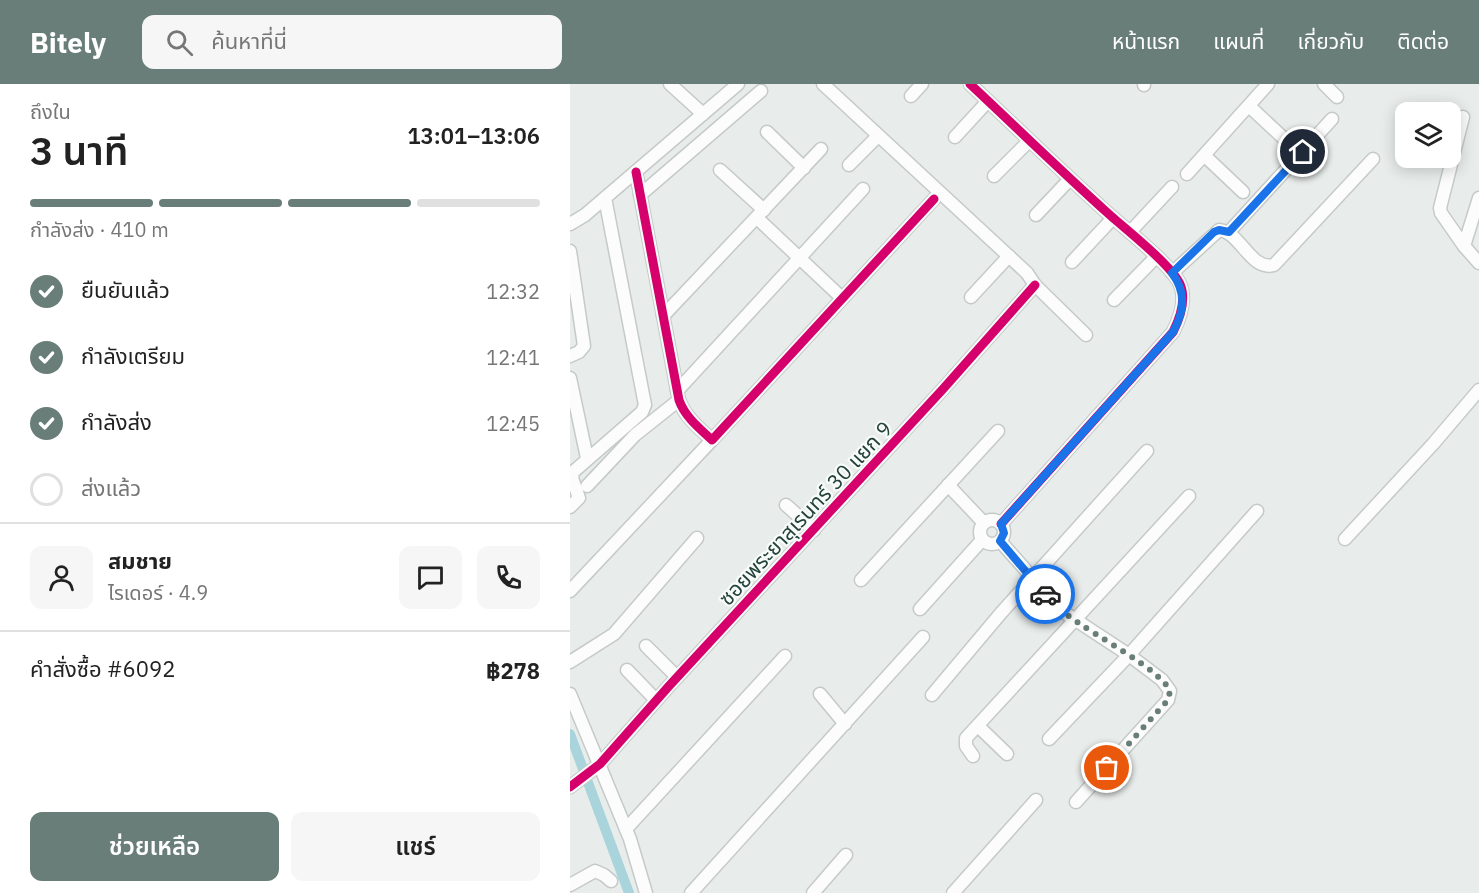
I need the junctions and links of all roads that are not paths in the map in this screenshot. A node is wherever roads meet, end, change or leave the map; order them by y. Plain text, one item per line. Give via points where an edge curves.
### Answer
1 (670, 84) edge
2 (738, 84) edge
3 (823, 84) edge
4 (922, 84) edge
5 (970, 84) edge
6 (1268, 84) edge
7 (1324, 84) edge
8 (761, 91) dead end
9 (911, 96) dead end
10 (1336, 97) dead end
11 (988, 101) junction
12 (1249, 106) junction
13 (703, 114) junction
14 (1463, 117) dead end
15 (1332, 119) dead end
16 (682, 132) junction
17 (766, 132) dead end
18 (878, 136) junction
19 (955, 137) dead end
20 (1029, 141) junction
21 (696, 147) junction
22 (1294, 148) dead end
23 (821, 149) dead end
24 (1205, 156) junction
25 (1373, 159) dead end
26 (849, 165) dead end
27 (804, 168) junction
28 (720, 170) dead end
29 (636, 172) junction
30 (1186, 174) dead end
31 (994, 176) dead end
32 (1070, 178) junction
33 (1172, 188) dead end
34 (863, 189) dead end
35 (1243, 192) dead end
36 (640, 195) junction
37 (605, 198) junction
38 (1479, 198) edge
39 (934, 199) dead end
40 (760, 214) junction
41 (1036, 215) dead end
42 (1113, 218) junction
43 (570, 224) edge
44 (1130, 232) junction
45 (1229, 232) junction
46 (1464, 246) junction
47 (570, 251) edge
48 (1009, 256) junction
49 (1156, 257) junction
50 (799, 259) junction
51 (1072, 262) dead end
52 (1479, 263) edge
53 (1172, 273) junction
54 (1035, 285) junction
55 (971, 297) dead end
56 (842, 298) junction
57 (1114, 300) dead end
58 (663, 316) junction
59 (1086, 335) dead end
60 (570, 356) edge
61 (570, 378) edge
62 (1479, 390) edge
63 (678, 396) junction
64 (998, 431) dead end
65 (712, 440) junction
66 (1147, 451) dead end
67 (587, 458) junction
68 (948, 485) junction
69 (587, 486) dead end
70 (1190, 496) dead end
71 (786, 505) dead end
72 (570, 507) edge
73 (1257, 511) dead end
74 (984, 523) junction
75 (1001, 524) junction
76 (814, 530) junction
77 (697, 538) dead end
78 (1345, 539) dead end
79 (982, 540) junction
80 (1000, 541) junction
81 (1032, 578) junction
82 (861, 580) dead end
83 (570, 591) edge
84 (920, 609) dead end
85 (1074, 620) junction
86 (923, 637) dead end
87 (646, 646) dead end
88 (1129, 655) junction
89 (785, 656) dead end
90 (570, 662) edge
91 (627, 670) dead end
92 (677, 677) junction
93 (570, 694) edge
94 (820, 694) dead end
95 (932, 695) dead end
96 (656, 700) junction
97 (845, 723) junction
98 (978, 726) junction
99 (1049, 739) dead end
100 (1007, 754) dead end
101 (973, 756) dead end
102 (598, 766) junction
103 (574, 784) edge
104 (1036, 800) dead end
105 (1076, 802) dead end
106 (626, 829) junction
107 (846, 855) dead end
108 (611, 882) dead end
109 (570, 885) edge
110 (646, 893) edge
111 (691, 893) edge
112 (813, 893) edge
113 (953, 893) edge

1 - 13 street
2 - 13 street
3 - 18 street
4 - 9 street
5 - 11 street
6 - 12 street
7 - 10 street
8 - 21 street
11 - 19 street
11 - 20 street
12 - 22 street
12 - 24 street
13 - 16 street
14 - 46 street via 1440,208 1445,222
15 - 45 street
16 - 21 street
16 - 29 street
17 - 27 street
18 - 26 street
18 - 48 street
20 - 31 street
20 - 32 street
21 - 36 street
23 - 27 street
24 - 30 street
24 - 35 street
25 - 45 street via 1274,265 1260,264
27 - 40 street
28 - 40 street
29 - 36 street
29 - 37 street
32 - 41 street
32 - 42 street
33 - 44 street
34 - 50 street
36 - 58 street
37 - 43 street
37 - 67 street via 645,405 642,412
38 - 46 street
39 - 56 street
40 - 50 street
40 - 58 street
42 - 44 street
42 - 51 street
44 - 49 street
45 - 53 street via 1214,232
46 - 52 street
47 - 60 street via 584,346
48 - 54 street
48 - 55 street
49 - 53 street
49 - 57 street
50 - 56 street
50 - 63 street
53 - 75 street via 1182,294 1180,318 1173,332
54 - 59 street
54 - 76 street, ซอยพระยาสุเรนทร์ 30 แยก 9
56 - 65 street
58 - 63 street
61 - 67 street
62 - 78 street
63 - 65 street via 681,408
63 - 69 street
64 - 68 street
65 - 83 street
66 - 81 street
67 - 72 street via 573,472 579,498
68 - 74 street
68 - 82 street
70 - 85 street
71 - 76 street
73 - 88 street
74 - 75 street via 993,520
74 - 79 street via 980,531
75 - 80 street via 1004,533
76 - 92 street, ซอยพระยาสุเรนทร์ 30 แยก 9
77 - 90 street via 614,634
79 - 80 street via 991,544
79 - 84 street
80 - 81 street
81 - 85 street
81 - 95 street
85 - 88 street
85 - 98 street
86 - 97 street
87 - 92 street
88 - 99 street
88 - 105 street via 1162,680 1170,696
89 - 106 street
91 - 96 street
92 - 96 street, ซอยพระยาสุเรนทร์ 30 แยก 9
93 - 102 street
94 - 97 street
96 - 102 street, ซอยพระยาสุเรนทร์ 30 แยก 9
97 - 111 street
98 - 100 street
98 - 101 street via 966,741
102 - 103 street, ซอยพระยาสุเรนทร์ 30 แยก 9
102 - 106 street
104 - 113 street
106 - 110 street
107 - 112 street
108 - 109 street via 595,871

